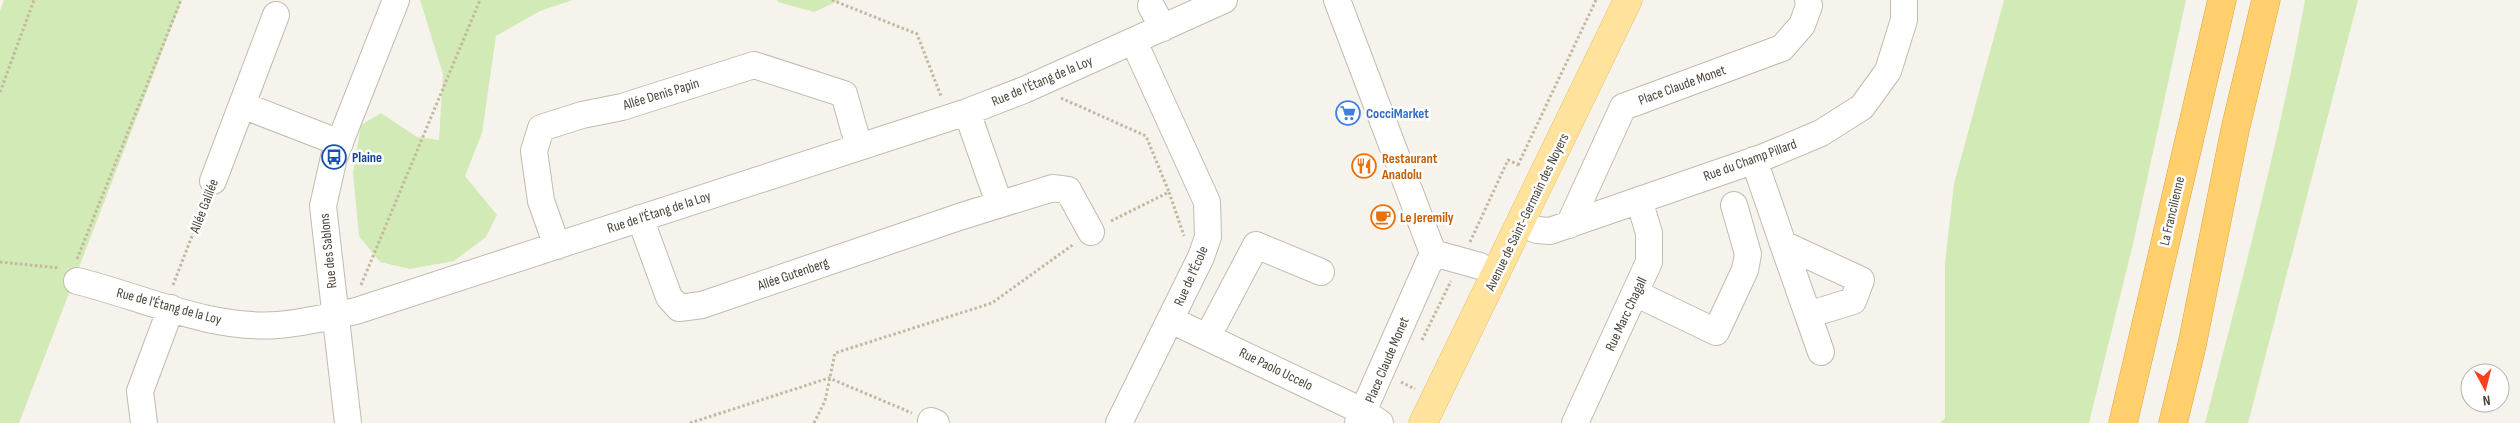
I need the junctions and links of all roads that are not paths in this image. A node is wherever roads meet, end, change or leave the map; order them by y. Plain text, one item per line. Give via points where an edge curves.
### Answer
1 (396, 0) edge
2 (1224, 0) edge
3 (1337, 0) edge
4 (1609, 0) edge
5 (1628, 0) edge
6 (1808, 0) edge
7 (1904, 0) edge
8 (2222, 0) edge
9 (2266, 0) edge
10 (276, 15) dead end
11 (1134, 42) junction
12 (242, 105) junction
13 (958, 115) junction
14 (340, 143) junction
15 (859, 147) junction
16 (1754, 160) junction
17 (213, 181) road end
18 (1639, 200) junction
19 (999, 203) junction
20 (1734, 204) dead end
21 (640, 218) junction
22 (1521, 224) junction
23 (1569, 224) junction
24 (1091, 232) road end
25 (1783, 244) junction
26 (556, 246) junction
27 (1433, 253) junction
28 (1471, 263) junction
29 (1321, 272) dead end
30 (75, 276) road end
31 (1635, 293) junction
32 (171, 308) junction
33 (346, 313) junction
34 (1808, 315) junction
35 (1171, 320) junction
36 (1208, 336) junction
37 (1821, 352) dead end
38 (1367, 419) edge
39 (144, 423) edge
40 (348, 423) edge
41 (1120, 423) edge
42 (1406, 423) edge
43 (1423, 423) edge
44 (1575, 423) edge
45 (2123, 423) edge
46 (2173, 423) edge

1 - 14 street, Rue des Sablons
2 - 11 street, Rue de l'Étang de la Loy via 1157,17
3 - 27 street
4 - 28 main road, Avenue de Saint-Germain des Noyers
5 - 22 main road, Avenue de Saint-Germain des Noyers
6 - 23 street, Place Claude Monet via 1802,25 1782,48 1624,107
7 - 16 street, Rue du Champ Pillard via 1904,20 1888,70 1862,107 1821,133
8 - 45 highway, La Francilienne
9 - 46 highway
10 - 12 street, Allée Galilée
11 - 13 street, Rue de l'Étang de la Loy
11 - 35 street, Rue de l'École via 1207,202 1208,237
12 - 14 street
12 - 17 street, Allée Galilée
13 - 15 street, Rue de l'Étang de la Loy
13 - 19 street
14 - 33 street, Rue des Sablons via 323,206
15 - 21 street, Rue de l'Étang de la Loy
15 - 26 street, Allée Denis Papin via 844,94 754,65 622,107 541,128 534,151 542,201
16 - 18 street, Rue du Champ Pillard
16 - 25 street
18 - 23 street, Rue du Champ Pillard
18 - 31 street, Rue Marc Chagall via 1649,233 1649,262
19 - 21 street, Allée Gutenberg via 693,308 679,308 669,297
19 - 24 street, Allée Gutenberg via 1053,188 1068,190
20 - 31 street via 1748,254 1745,270 1716,332
21 - 26 street, Rue de l'Étang de la Loy
22 - 23 street, Rue du Champ Pillard via 1550,231
22 - 43 main road, Avenue de Saint-Germain des Noyers
25 - 34 street
25 - 34 street via 1861,280 1853,301
26 - 33 street, Rue de l'Étang de la Loy
27 - 28 street
27 - 38 street, Place Claude Monet
28 - 42 main road, Avenue de Saint-Germain des Noyers
29 - 36 street via 1256,245
30 - 32 street, Rue de l'Étang de la Loy
31 - 44 street, Rue Marc Chagall
32 - 33 street, Rue de l'Étang de la Loy via 245,324 277,325
32 - 39 street via 140,391
33 - 40 street, Rue des Sablons
34 - 37 street
35 - 36 street, Rue Paolo Uccelo
35 - 41 street, Rue de l'École
36 - 38 street, Rue Paolo Uccelo

